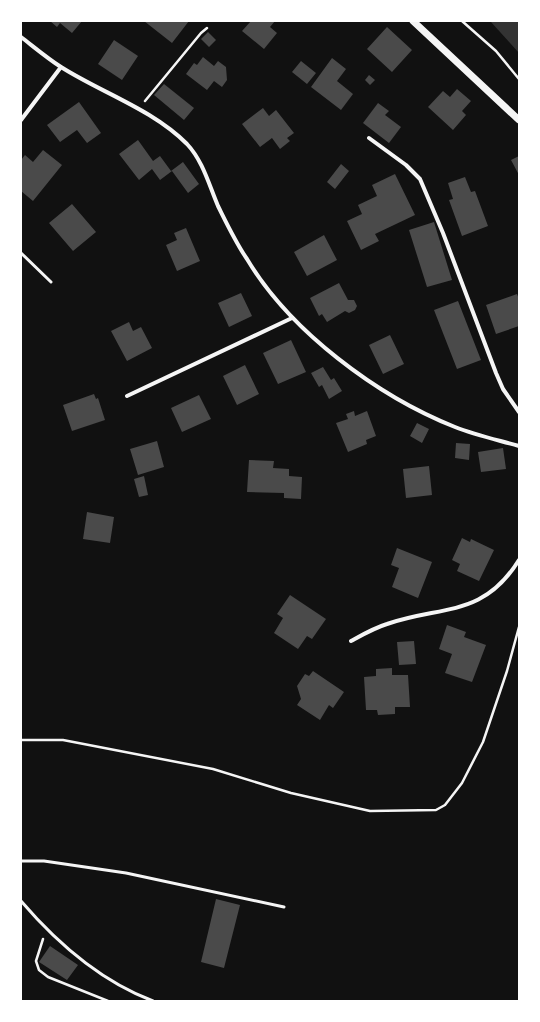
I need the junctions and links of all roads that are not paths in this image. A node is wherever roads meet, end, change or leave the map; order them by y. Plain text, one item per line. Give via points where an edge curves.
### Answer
1 (413, 21) edge
2 (21, 37) edge
3 (61, 67) junction
4 (21, 120) edge
5 (519, 120) edge
6 (369, 138) dead end
7 (21, 253) edge
8 (51, 282) dead end
9 (292, 318) junction
10 (127, 396) dead end
11 (519, 412) edge
12 (519, 446) edge
13 (519, 560) edge
14 (351, 641) dead end
15 (21, 860) edge
16 (21, 901) edge
17 (284, 907) dead end
18 (153, 1001) edge

1 - 5 street
2 - 3 street
3 - 4 street
3 - 9 street via 139,109 187,144 198,159 246,259 268,292
6 - 11 street via 406,165 420,179 496,373 503,389
7 - 8 lane
9 - 10 street
9 - 12 street via 374,386 416,410 456,427
13 - 14 street via 501,584 468,605 387,624
15 - 17 lane via 112,871
16 - 18 lane via 81,960 131,991

